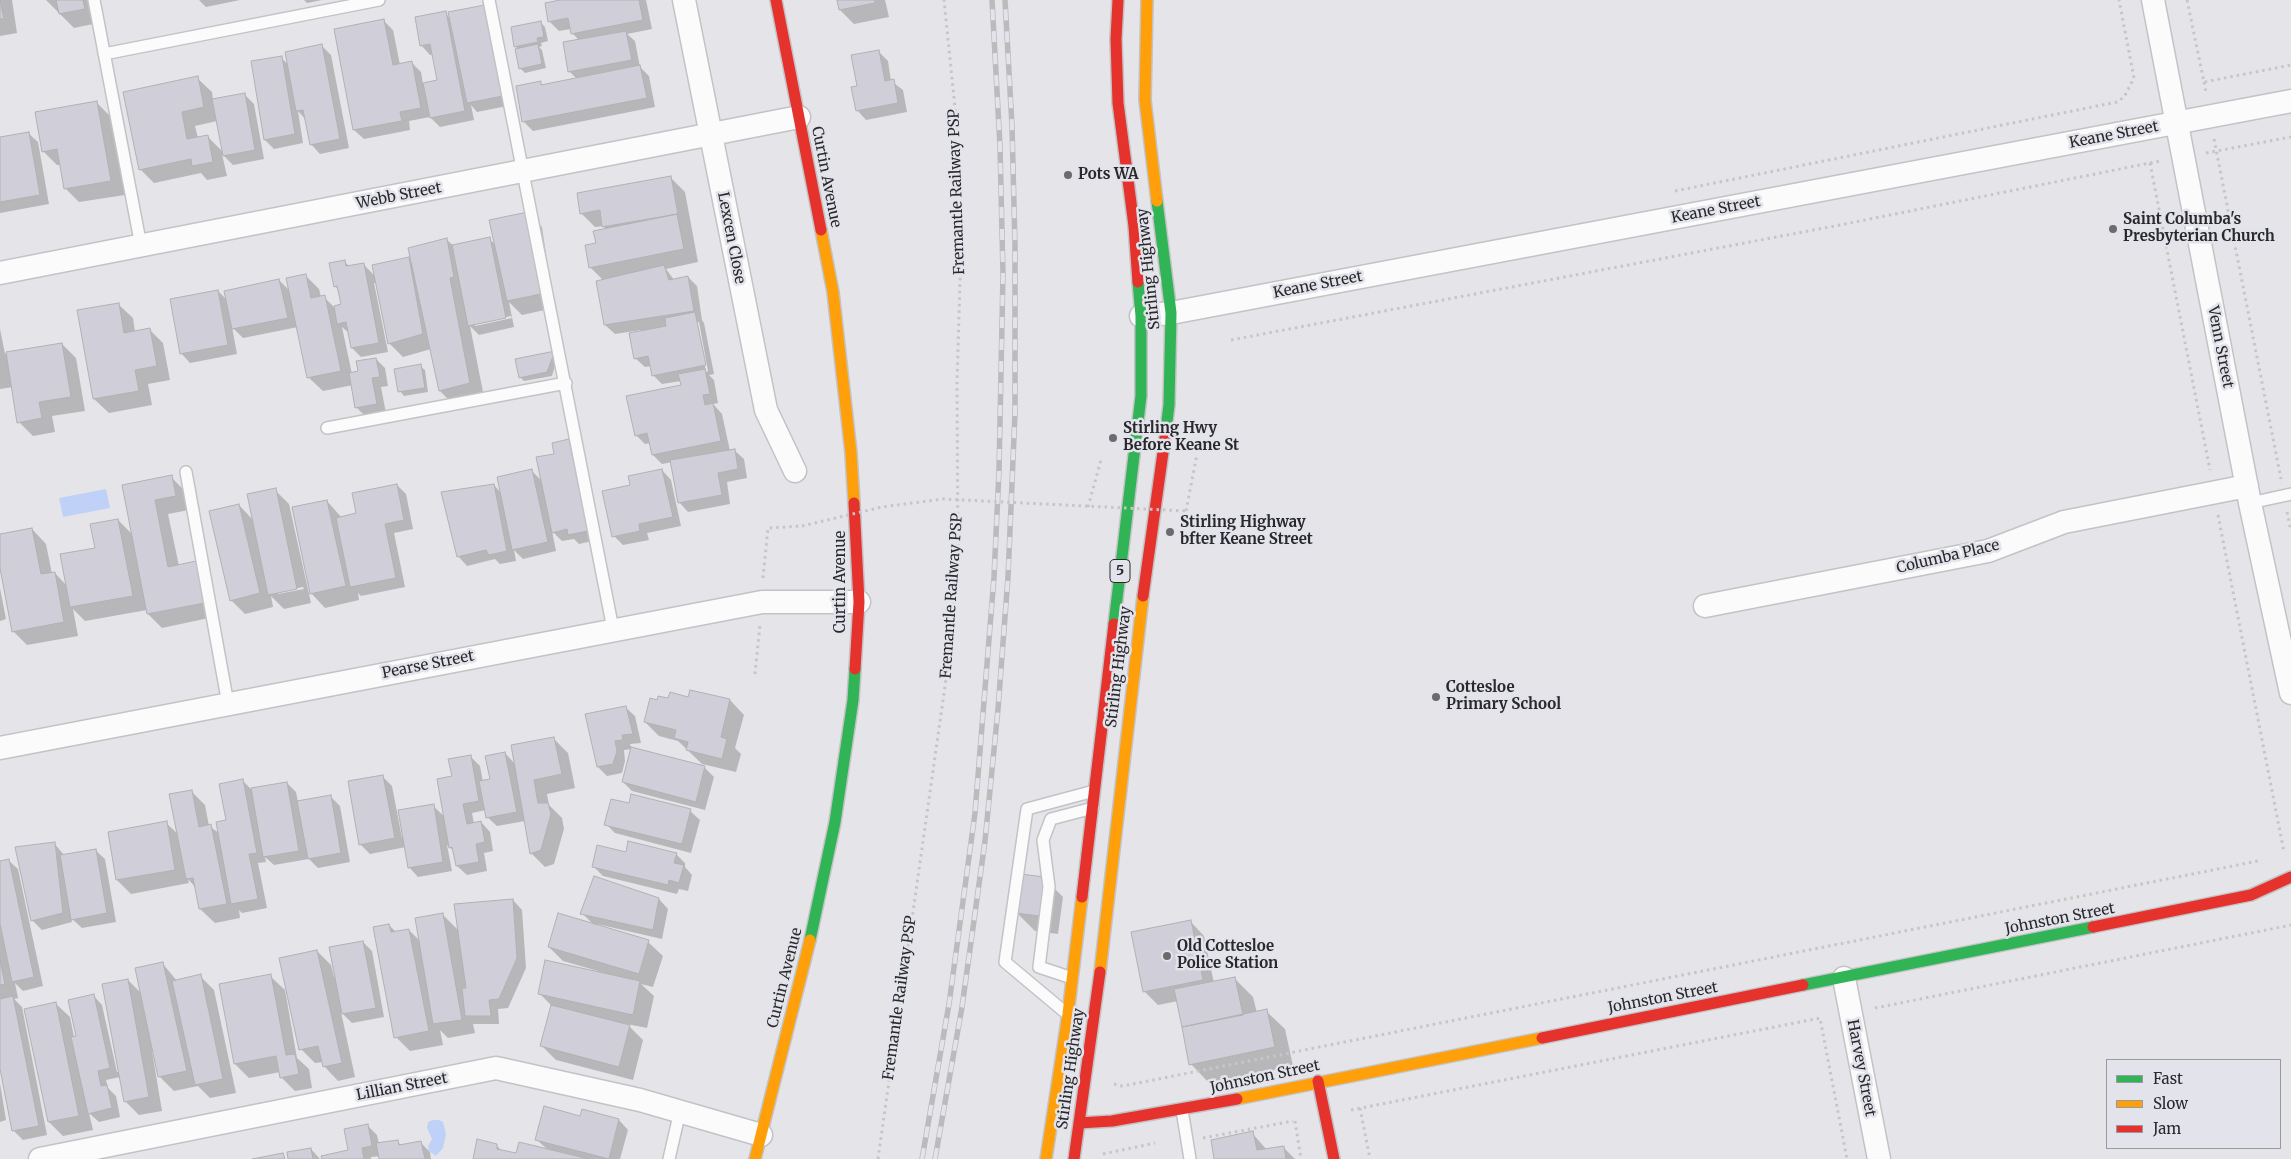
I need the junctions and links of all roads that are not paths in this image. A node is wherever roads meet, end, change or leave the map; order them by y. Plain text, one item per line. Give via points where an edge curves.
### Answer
1 (94, 0) edge
2 (379, 0) edge
3 (489, 0) edge
4 (684, 0) edge
5 (776, 0) edge
6 (1118, 0) edge
7 (1147, 0) edge
8 (2153, 0) edge
9 (104, 54) junction
10 (2291, 101) edge
11 (799, 117) junction
12 (2177, 124) junction
13 (710, 133) junction
14 (523, 172) junction
15 (140, 246) junction
16 (0, 273) edge
17 (1171, 313) junction
18 (1141, 316) junction
19 (566, 383) junction
20 (327, 428) dead end
21 (795, 471) dead end
22 (186, 472) dead end
23 (2248, 495) junction
24 (2288, 495) edge
25 (859, 602) junction
26 (1705, 606) dead end
27 (613, 629) junction
28 (2291, 693) edge
29 (228, 704) junction
30 (0, 748) edge
31 (1094, 791) junction
32 (1117, 807) junction
33 (1092, 808) junction
34 (2291, 877) edge
35 (2251, 895) junction
36 (2278, 898) dead end
37 (1072, 978) junction
38 (1844, 978) junction
39 (1081, 1018) junction
40 (1318, 1081) junction
41 (1182, 1110) junction
42 (680, 1111) junction
43 (1079, 1123) junction
44 (762, 1135) junction
45 (40, 1159) edge
46 (669, 1159) edge
47 (755, 1159) edge
48 (1046, 1159) edge
49 (1074, 1159) edge
50 (1190, 1159) edge
51 (1334, 1159) edge
52 (1879, 1159) edge

1 - 9 lane
2 - 9 lane
3 - 14 lane
4 - 13 street, Lexcen Close
5 - 11 main road, Curtin Avenue
6 - 18 main road, Stirling Highway / 5 via 1118,103 1134,226
7 - 17 main road, Stirling Highway / 5 via 1145,100
8 - 12 street, Venn Street
9 - 15 lane
10 - 12 street, Keane Street
11 - 13 street, Webb Street
11 - 25 main road, Curtin Avenue via 833,292 851,453
12 - 17 street, Keane Street
12 - 23 street, Venn Street
13 - 14 street, Webb Street
13 - 21 street, Lexcen Close via 766,410
14 - 15 street, Webb Street
14 - 19 lane
15 - 16 street, Webb Street
17 - 18 street, Keane Street
17 - 32 main road, Stirling Highway / 5 via 1169,405
18 - 31 main road, Stirling Highway / 5 via 1141,396
19 - 20 lane
19 - 27 lane
22 - 29 lane
23 - 24 lane
23 - 26 street, Columba Place via 2064,522 1988,551
23 - 28 street, Venn Street
25 - 27 street, Pearse Street via 762,602
25 - 44 main road, Curtin Avenue via 853,700 835,822 816,916
27 - 29 street, Pearse Street
29 - 30 street, Pearse Street
31 - 33 main road, Stirling Highway / 5
31 - 39 lane via 1027,809 1005,962
32 - 33 lane
32 - 39 main road, Stirling Highway / 5
33 - 37 main road, Stirling Highway / 5
33 - 37 lane via 1051,819 1043,840 1049,888 1039,967
34 - 35 main road, Johnston Street
35 - 36 main road, Johnston Street
35 - 38 main road, Johnston Street
37 - 39 main road, Stirling Highway / 5
38 - 40 main road, Johnston Street
38 - 52 street, Harvey Street
39 - 43 main road, Stirling Highway / 5
39 - 48 main road, Stirling Highway / 5
40 - 41 main road, Johnston Street
40 - 51 main road
41 - 43 main road, Johnston Street
41 - 50 lane
42 - 44 street, Lillian Street
42 - 45 street, Lillian Street via 496,1068
42 - 46 lane
43 - 49 main road, Stirling Highway / 5
44 - 47 main road, Curtin Avenue

